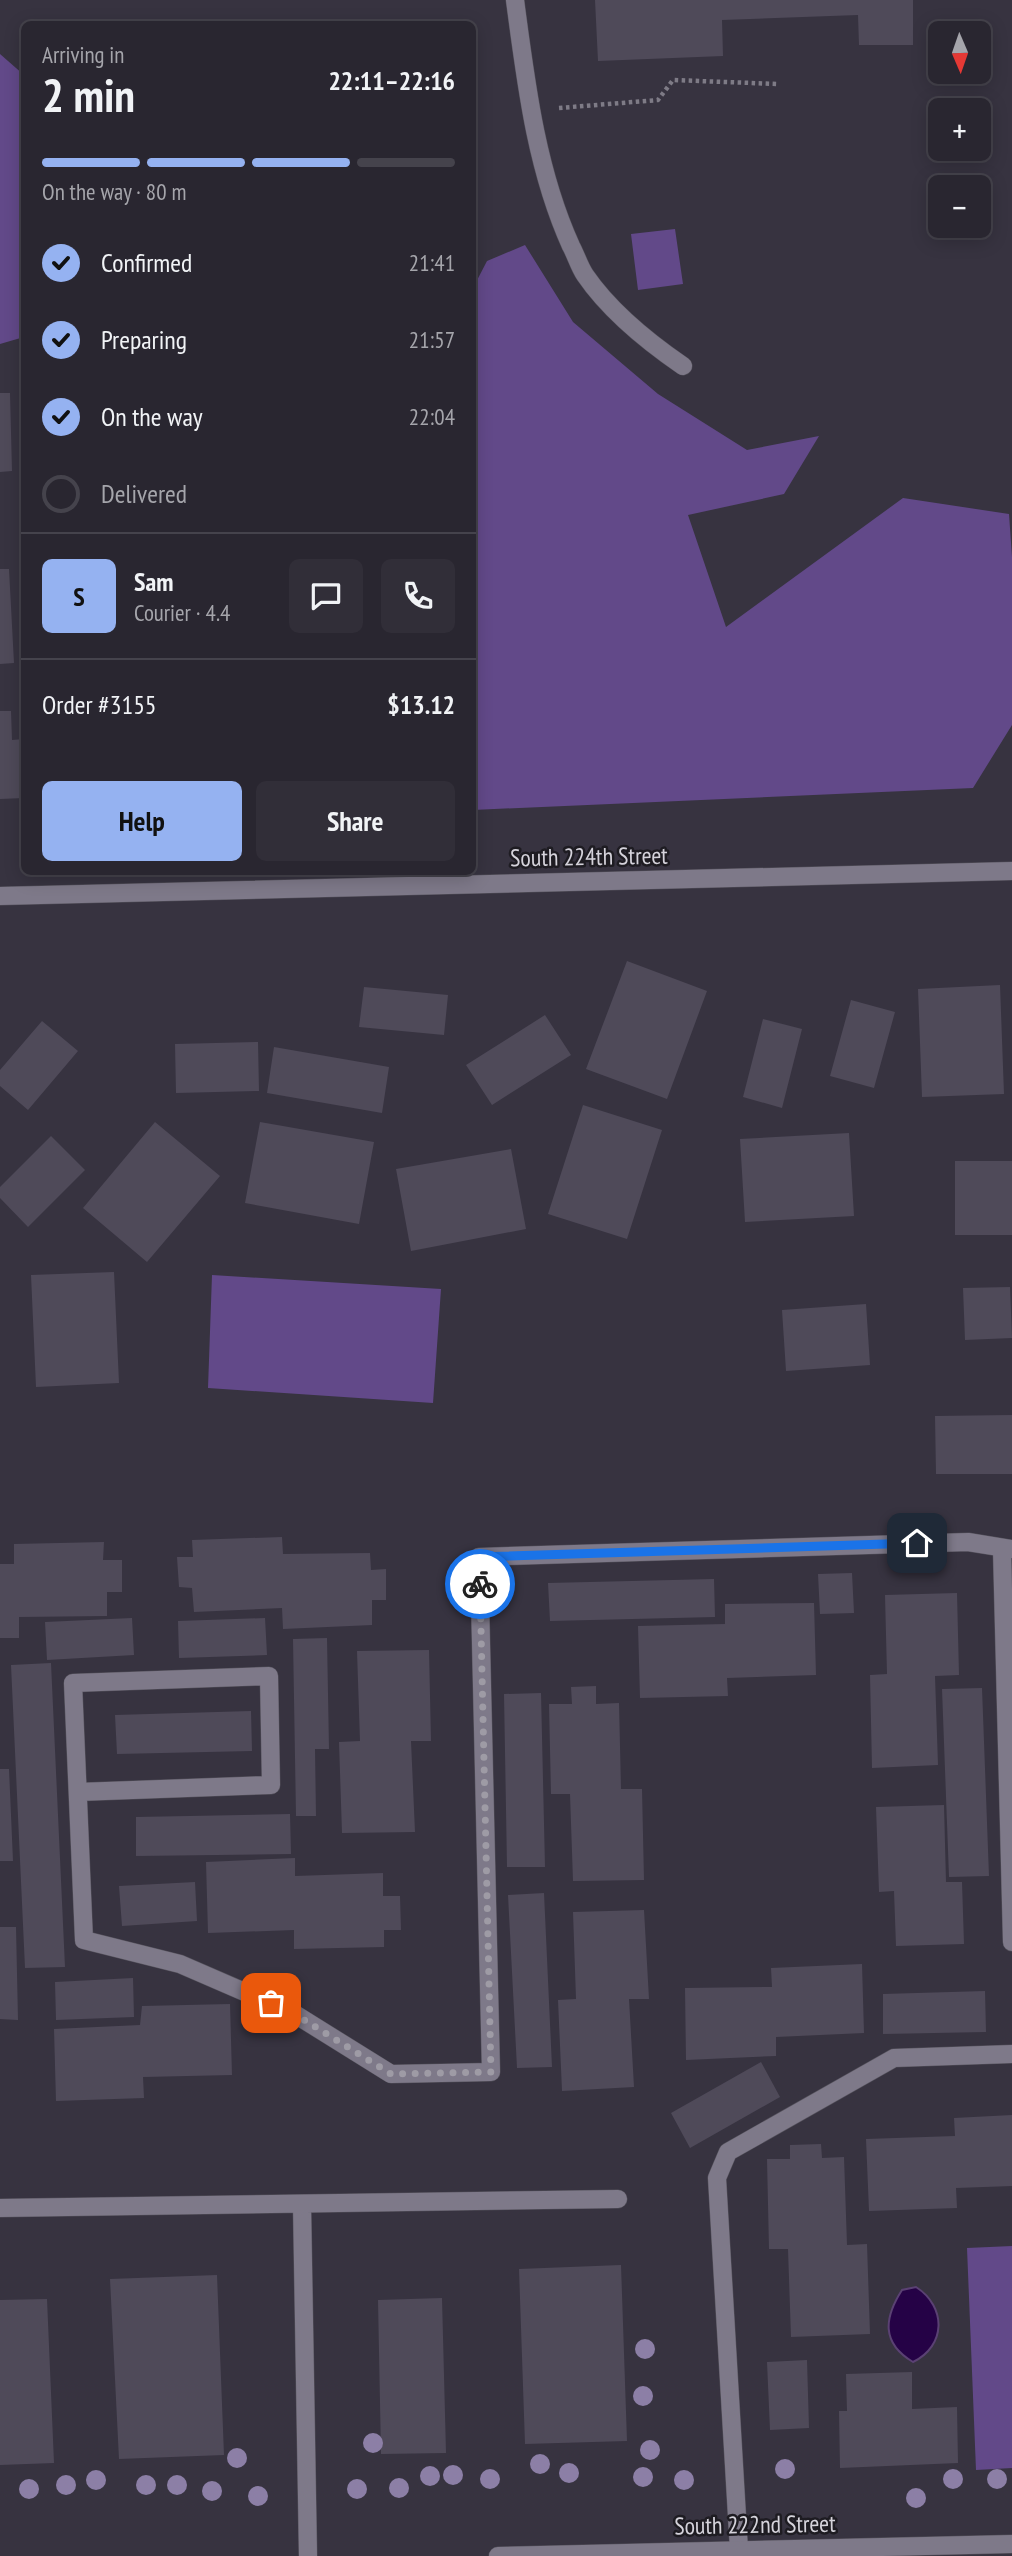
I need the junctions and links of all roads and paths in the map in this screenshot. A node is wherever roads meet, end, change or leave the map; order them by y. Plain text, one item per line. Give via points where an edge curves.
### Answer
1 (515, 0) edge
2 (778, 84) dead end
3 (531, 110) junction
4 (682, 366) dead end
5 (1012, 871) edge
6 (0, 896) edge
7 (1007, 1549) edge
8 (78, 1792) junction
9 (1012, 1942) edge
10 (1012, 2054) edge
11 (618, 2200) dead end
12 (302, 2204) junction
13 (0, 2208) edge
14 (1012, 2543) edge
15 (739, 2550) junction
16 (715, 2553) edge
17 (308, 2556) edge
18 (498, 2556) edge

1 - 3 street
2 - 3 path via 673,80 658,100
3 - 4 street via 559,219 584,275 634,330
5 - 6 street, South 224th Street
7 - 8 street via 968,1542 479,1557 491,2072 391,2074 293,2013 243,1991 180,1964 84,1940
7 - 9 street
8 - 8 street via 73,1683 269,1676 271,1785
10 - 15 street via 894,2058 728,2152 718,2178
11 - 12 street
12 - 13 street
12 - 17 street
14 - 15 street, South 222nd Street
15 - 16 street, South 222nd Street
16 - 18 street, South 222nd Street

